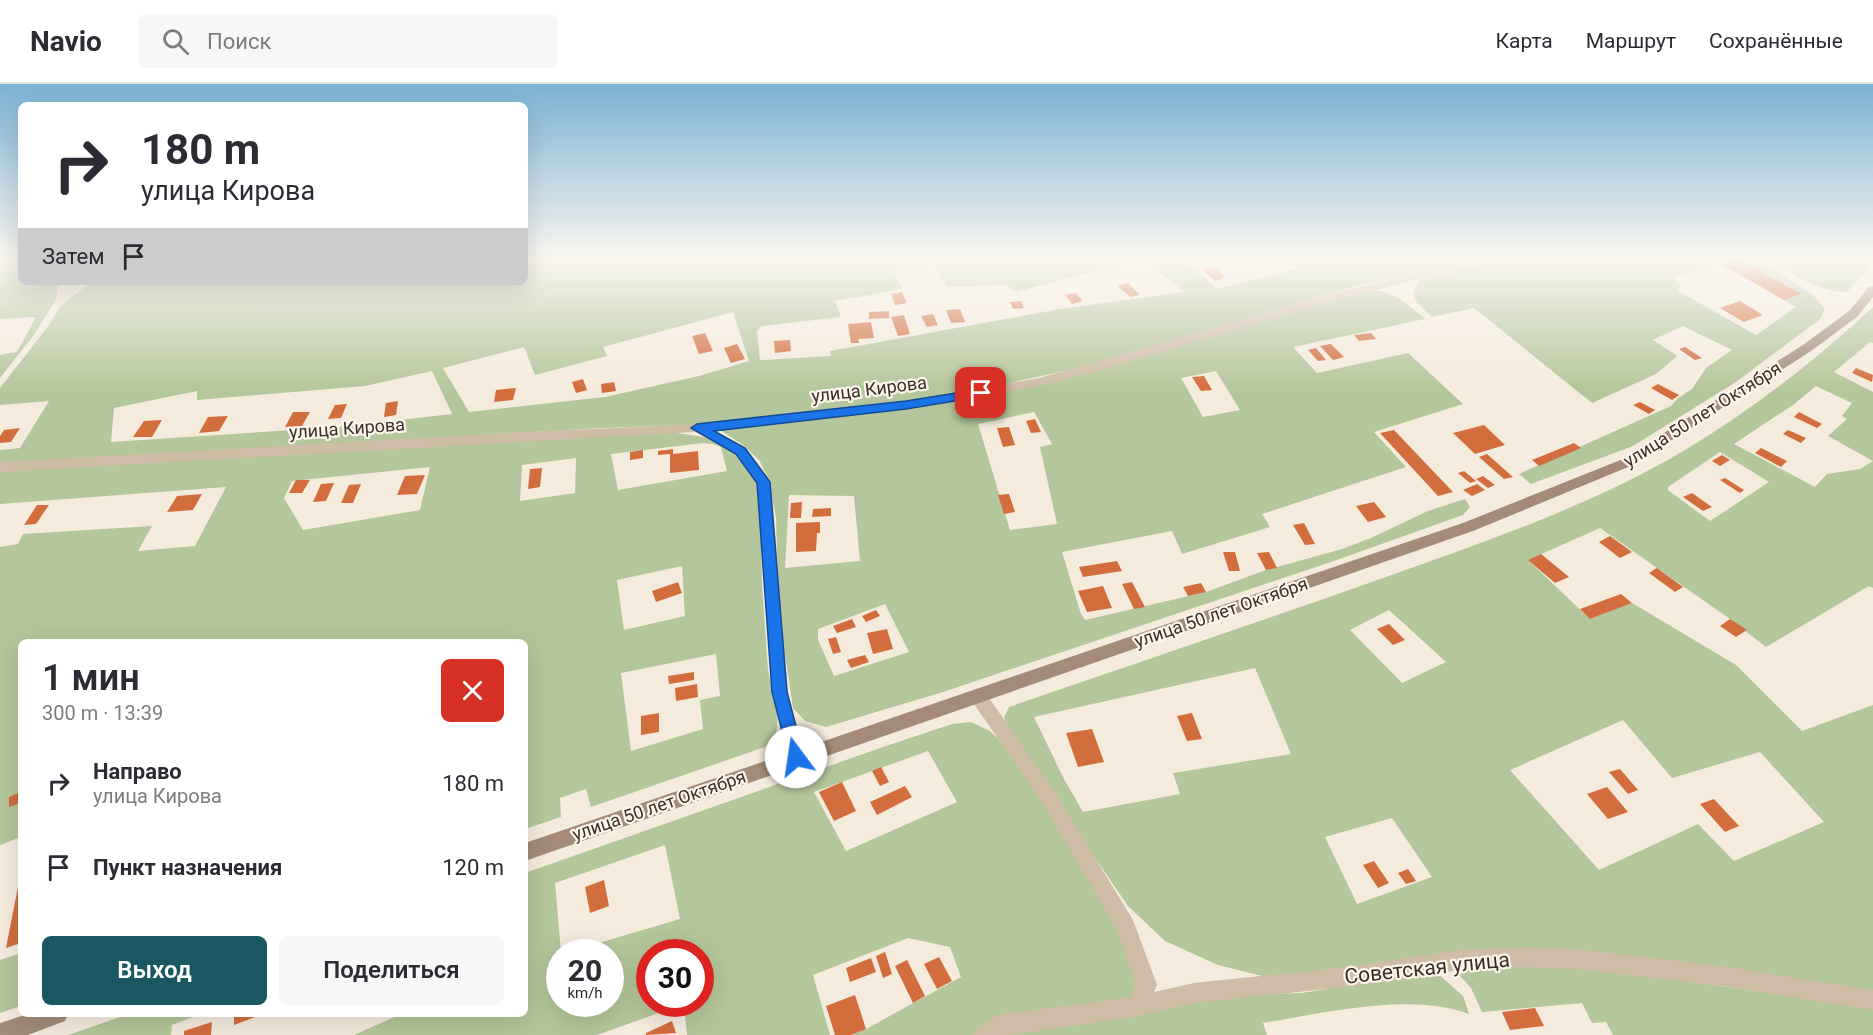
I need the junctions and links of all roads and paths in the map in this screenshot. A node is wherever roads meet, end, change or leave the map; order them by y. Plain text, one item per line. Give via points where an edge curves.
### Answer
1 (1318, 301) edge
2 (1863, 301) edge
3 (697, 428) junction
4 (0, 467) edge
5 (978, 696) junction
6 (796, 757) junction
7 (528, 851) edge
8 (1873, 1000) edge
9 (1137, 1007) junction
10 (49, 1017) edge
11 (0, 1034) edge
12 (984, 1035) edge

1 - 3 street, улица Кирова via 1039,382 906,405
2 - 5 main road, улица 50 лет Октября via 1853,314 1807,348 1628,462 1468,527
3 - 4 street, улица Кирова
3 - 6 street, улица Кирова via 741,451 764,482 780,692
5 - 6 main road, улица 50 лет Октября
5 - 9 street via 1049,798 1126,927 1147,985
6 - 7 main road, улица 50 лет Октября
8 - 9 street, Советская улица via 1722,976 1575,959 1520,957 1459,960 1194,993
9 - 12 street, Советская улица via 997,1026
10 - 11 main road

